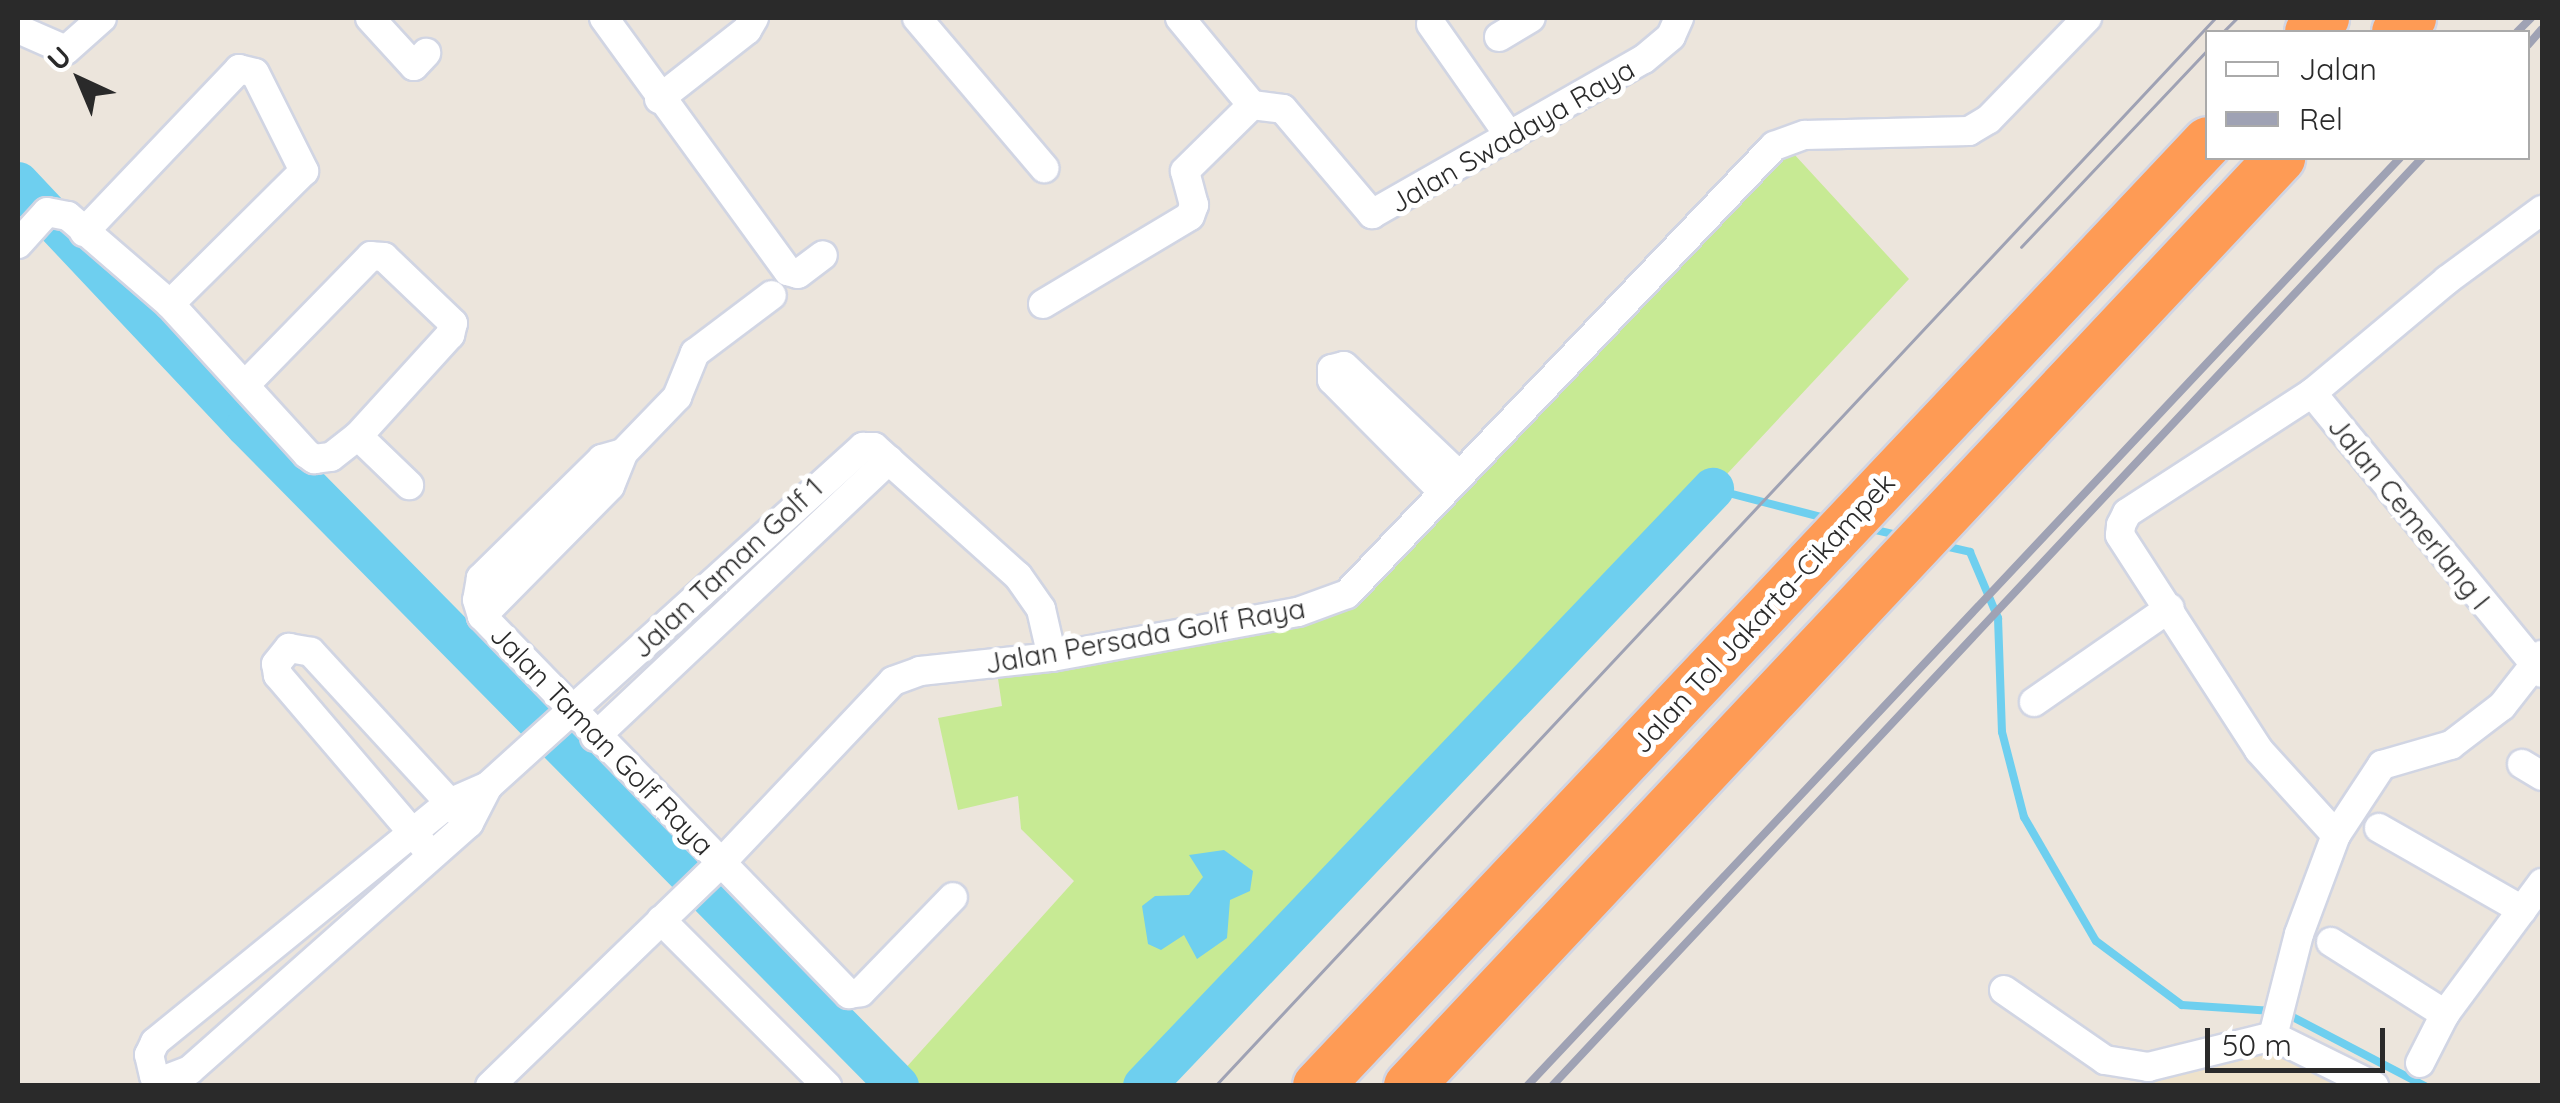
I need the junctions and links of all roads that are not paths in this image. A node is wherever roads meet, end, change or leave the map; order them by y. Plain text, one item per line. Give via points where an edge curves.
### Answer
1 (102, 18) edge
2 (370, 18) edge
3 (604, 18) edge
4 (754, 18) edge
5 (917, 18) edge
6 (1180, 18) edge
7 (1531, 18) edge
8 (2087, 18) edge
9 (1679, 20) edge
10 (1431, 24) dead end
11 (18, 29) edge
12 (1499, 37) dead end
13 (426, 53) dead end
14 (659, 99) junction
15 (1252, 105) junction
16 (1510, 137) junction
17 (2205, 145) edge
18 (2278, 160) edge
19 (1044, 168) dead end
20 (2542, 210) edge
21 (84, 232) junction
22 (21, 240) edge
23 (823, 255) dead end
24 (772, 295) dead end
25 (170, 304) junction
26 (1043, 304) dead end
27 (246, 386) junction
28 (2312, 393) junction
29 (358, 436) junction
30 (889, 460) junction
31 (408, 485) dead end
32 (2170, 608) junction
33 (1052, 656) junction
34 (2539, 664) edge
35 (2034, 702) dead end
36 (563, 719) junction
37 (595, 737) junction
38 (459, 813) junction
39 (2379, 828) dead end
40 (412, 833) junction
41 (2336, 835) junction
42 (432, 855) junction
43 (716, 867) junction
44 (2542, 883) edge
45 (953, 896) dead end
46 (2522, 910) junction
47 (670, 911) junction
48 (294, 929) junction
49 (2331, 942) dead end
50 (317, 957) junction
51 (2004, 990) dead end
52 (2445, 1014) junction
53 (2275, 1028) junction
54 (2420, 1062) dead end
55 (810, 1080) edge
56 (490, 1086) edge
57 (1318, 1086) edge
58 (1409, 1086) edge
59 (2374, 1086) edge

1 - 11 street via 66,50
2 - 13 street via 414,66
3 - 14 street
4 - 14 street
5 - 19 street
6 - 15 street, Jalan Swadaya Raya
7 - 12 street
8 - 33 street, Jalan Persada Golf Raya via 1970,131 1805,135 1774,146 1347,594 1320,606
9 - 16 street, Jalan Swadaya Raya via 1659,50
10 - 16 street
14 - 23 street via 788,272 798,274
15 - 16 street, Jalan Swadaya Raya via 1283,108 1372,214
15 - 26 street via 1184,171 1194,205 1190,216
17 - 57 highway, Jalan Tol Jakarta–Cikampek
18 - 58 highway
20 - 28 street, Jalan Cemerlang I
21 - 22 street via 63,213 48,212
21 - 25 street
21 - 25 street via 239,68 255,73 304,171
24 - 36 street, Jalan Taman Golf Raya via 695,353 677,397 624,454 610,486 482,616
25 - 27 street
27 - 29 street via 314,459 331,456
27 - 29 street via 366,259 380,256 446,312 454,330
28 - 32 street via 2127,513 2120,535
28 - 34 street, Jalan Cemerlang I
29 - 31 street
30 - 33 street via 1026,586 1041,609
30 - 36 street, Jalan Taman Golf 1 via 874,446 852,452
30 - 37 street, Jalan Taman Golf 1
32 - 35 street
32 - 41 street via 2259,750
33 - 43 street, Jalan Persada Golf Raya via 894,681
34 - 41 street via 2502,706 2451,746 2382,765
36 - 37 street, Jalan Taman Golf Raya
36 - 38 street
37 - 43 street, Jalan Taman Golf Raya
38 - 40 street
38 - 40 street via 311,652 290,648 276,664 278,675
38 - 42 street
39 - 46 street
40 - 42 street
40 - 48 street
41 - 53 street via 2282,988
42 - 50 street
43 - 45 street, Jalan Taman Golf Raya via 856,995
43 - 47 street, Jalan Persada Golf Raya
44 - 46 street
46 - 52 street
47 - 55 street
47 - 56 street, Jalan Persada Golf Raya
48 - 50 street
48 - 50 street via 155,1042 149,1055 154,1076 162,1081 190,1070
49 - 52 street
51 - 53 street via 2105,1060 2148,1066
52 - 54 street
53 - 59 street

